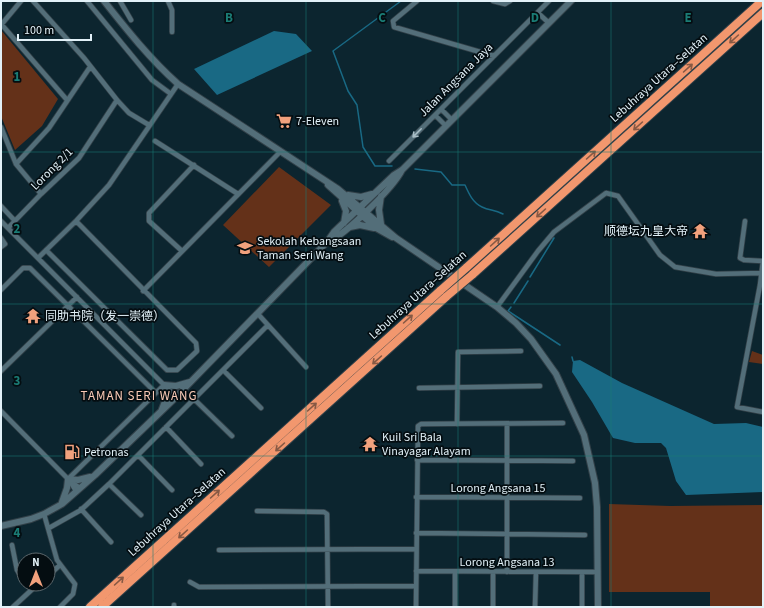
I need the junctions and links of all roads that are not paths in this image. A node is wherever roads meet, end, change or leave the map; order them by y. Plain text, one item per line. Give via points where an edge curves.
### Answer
1 (21, 1) edge
2 (33, 1) edge
3 (87, 1) edge
4 (104, 1) edge
5 (120, 1) edge
6 (168, 1) edge
7 (417, 1) edge
8 (493, 1) edge
9 (510, 1) edge
10 (549, 1) edge
11 (572, 1) edge
12 (762, 1) edge
13 (538, 13) junction
14 (763, 13) edge
15 (131, 20) dead end
16 (549, 23) junction
17 (1, 25) edge
18 (172, 32) dead end
19 (494, 56) junction
20 (90, 67) junction
21 (178, 84) junction
22 (171, 94) junction
23 (66, 100) junction
24 (117, 100) junction
25 (441, 109) junction
26 (435, 115) junction
27 (452, 120) junction
28 (149, 126) junction
29 (446, 126) junction
30 (1, 127) edge
31 (155, 141) dead end
32 (280, 152) junction
33 (389, 161) dead end
34 (16, 164) junction
35 (194, 164) junction
36 (41, 194) junction
37 (238, 194) junction
38 (379, 194) junction
39 (343, 196) junction
40 (1, 206) edge
41 (358, 209) junction
42 (363, 213) junction
43 (1, 221) edge
44 (15, 221) junction
45 (76, 221) junction
46 (745, 221) dead end
47 (344, 223) junction
48 (378, 226) junction
49 (349, 227) junction
50 (8, 228) junction
51 (1, 238) edge
52 (327, 242) junction
53 (1, 247) edge
54 (46, 250) junction
55 (182, 251) junction
56 (38, 258) junction
57 (763, 261) edge
58 (762, 273) edge
59 (762, 285) edge
60 (1, 290) edge
61 (143, 291) junction
62 (77, 297) junction
63 (68, 306) junction
64 (497, 307) junction
65 (258, 314) junction
66 (268, 325) junction
67 (521, 350) dead end
68 (306, 367) dead end
69 (223, 370) junction
70 (1, 371) edge
71 (191, 382) junction
72 (164, 385) junction
73 (540, 386) dead end
74 (457, 387) junction
75 (419, 388) dead end
76 (156, 394) junction
77 (176, 397) junction
78 (194, 399) junction
79 (261, 408) dead end
80 (1, 411) edge
81 (162, 411) junction
82 (763, 412) edge
83 (457, 424) junction
84 (507, 424) junction
85 (563, 424) dead end
86 (166, 427) junction
87 (232, 436) dead end
88 (138, 456) junction
89 (416, 460) junction
90 (507, 461) junction
91 (573, 461) dead end
92 (201, 464) dead end
93 (95, 475) junction
94 (69, 480) junction
95 (109, 484) junction
96 (78, 490) junction
97 (172, 490) dead end
98 (416, 497) junction
99 (507, 498) junction
100 (580, 498) dead end
101 (62, 504) junction
102 (82, 509) junction
103 (257, 512) dead end
104 (44, 514) junction
105 (141, 515) dead end
106 (1, 526) edge
107 (49, 528) junction
108 (416, 534) junction
109 (507, 535) junction
110 (585, 535) dead end
111 (111, 542) dead end
112 (12, 545) dead end
113 (328, 549) junction
114 (416, 549) junction
115 (219, 550) dead end
116 (16, 565) edge
117 (60, 565) junction
118 (56, 569) edge
119 (416, 571) junction
120 (455, 572) junction
121 (493, 572) junction
122 (507, 572) junction
123 (536, 572) junction
124 (582, 572) junction
125 (598, 572) junction
126 (190, 582) dead end
127 (328, 586) junction
128 (416, 586) junction
129 (29, 592) edge
130 (13, 607) edge
131 (60, 607) edge
132 (90, 607) edge
133 (102, 607) edge
134 (328, 607) edge
135 (416, 607) edge
136 (455, 607) edge
137 (493, 607) edge
138 (535, 607) edge
139 (582, 607) edge
140 (598, 607) edge

1 - 17 street
2 - 20 street
3 - 22 street via 152,80
4 - 21 main road via 162,71
5 - 15 street
6 - 18 street via 172,10
7 - 19 street via 393,21 396,28
8 - 9 street via 505,4
10 - 13 street, Jalan Angsana Jaya
11 - 16 main road
132 -> 12 highway, Lebuhraya Utara–Selatan, bridge
13 - 16 street
13 - 19 street, Jalan Angsana Jaya
14 -> 133 highway, Lebuhraya Utara–Selatan, bridge
16 - 27 main road
17 - 23 street
19 - 25 street, Jalan Angsana Jaya
20 - 23 street
20 - 24 street
21 - 22 street
21 - 32 main road
22 - 28 street
23 - 34 street via 50,128
24 - 28 street via 129,113
24 - 36 street, Lorong 2/1 via 79,158
25 - 26 street, Jalan Angsana Jaya
25 - 27 street
26 - 29 street
26 -> 33 street, Jalan Angsana Jaya
27 - 29 main road
28 - 45 street via 112,181
29 - 38 main road via 402,170 398,179
30 - 34 street
31 - 35 street
32 - 37 street
32 - 39 main road
34 - 36 street
35 - 37 street
35 - 55 street via 148,217 149,221
36 - 44 street, Lorong 2/1
37 - 55 street
38 - 39 main road
38 - 41 main road
38 - 42 main road
38 - 48 main road
39 - 41 main road
39 - 47 main road via 346,211
40 - 44 street
41 - 42 main road
41 - 47 main road
42 - 48 main road
42 - 49 main road
43 - 50 street
44 - 50 street, Lorong 2/1
45 - 54 street
45 - 61 street
46 - 57 street via 740,258
47 - 52 main road
48 - 49 main road
48 - 64 main road
49 - 52 main road via 339,237
50 - 56 street
51 - 53 street via 5,244
52 - 65 main road
54 - 56 street
54 - 61 street via 167,370 177,370 197,351 196,343
55 - 61 street
56 - 62 street
57 - 58 street
58 - 59 street
58 - 64 street via 716,274 675,267 660,255 618,196 606,193 554,232
59 - 82 street via 737,407
60 - 63 street via 26,267
62 - 63 street
62 - 72 street
63 - 70 street
63 - 76 street
64 - 125 main road via 521,328 556,374 584,435 598,507
65 - 66 street
65 - 71 main road
66 - 68 street
66 - 69 street
67 - 74 street via 458,352
69 - 78 street
69 - 79 street
71 - 72 main road
71 - 77 main road
72 - 76 street
72 - 77 street
72 - 81 main road via 166,399
73 - 74 street
74 - 75 street
74 - 83 street
76 - 94 street
77 - 81 main road
78 - 86 street
78 - 87 street
80 - 94 street
81 - 93 main road
83 - 84 street
83 - 89 street via 418,426
84 - 85 street
84 - 90 street
86 - 88 street
86 - 92 street
88 - 95 street
88 - 97 street
89 - 90 street
89 - 98 street
90 - 91 street
90 - 99 street
93 - 94 main road
93 - 96 main road
94 - 96 street
94 - 101 main road
95 - 102 street
95 - 105 street
96 - 101 main road
98 - 99 street, Lorong Angsana 15
98 - 108 street
99 - 100 street, Lorong Angsana 15
99 - 109 street
101 - 104 main road
102 - 107 street
102 - 111 street
103 - 113 street via 324,512 328,517
104 - 106 main road
104 - 107 street
107 - 117 street
108 - 109 street
108 - 114 street
109 - 110 street
109 - 122 street
112 - 116 street
113 - 114 street
113 - 115 street
113 - 127 street
114 - 119 street
117 - 118 street
117 - 131 street via 76,588
119 - 120 street, Lorong Angsana 13
119 - 128 street
120 - 121 street, Lorong Angsana 13
120 - 136 street
121 - 122 street, Lorong Angsana 13
121 - 137 street
122 - 123 street, Lorong Angsana 13
123 - 124 street, Lorong Angsana 13
123 - 138 street
124 - 125 street, Lorong Angsana 13
124 - 139 street
125 - 140 main road
126 - 127 street via 199,587
127 - 128 street
127 - 134 street
128 - 135 street
129 - 130 street

